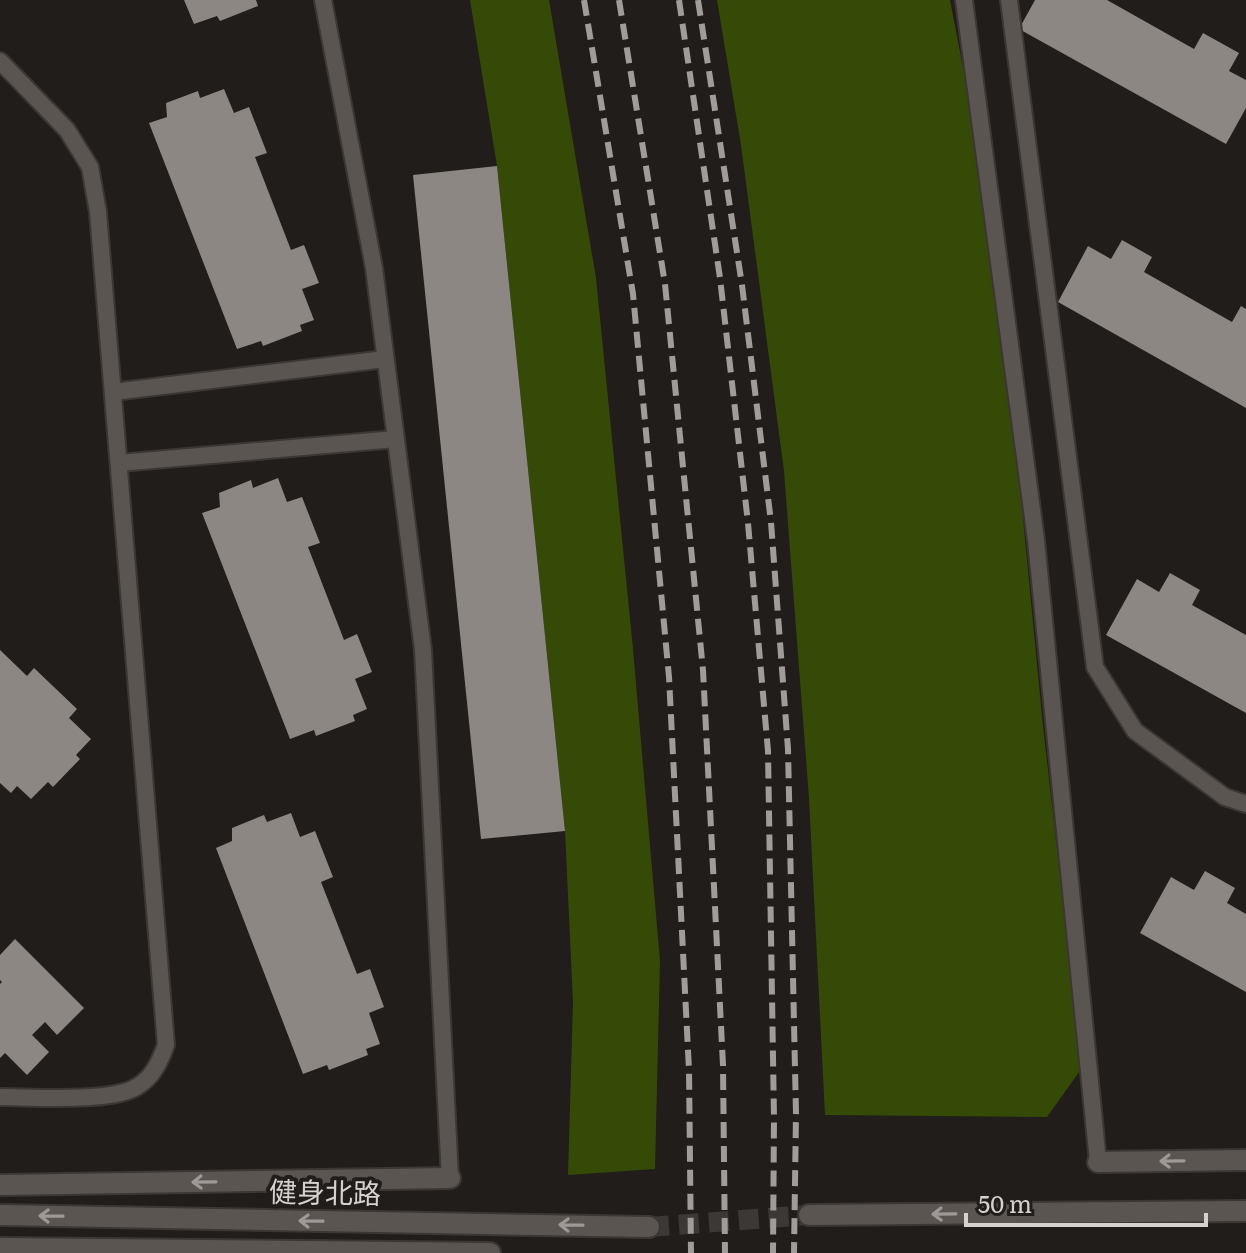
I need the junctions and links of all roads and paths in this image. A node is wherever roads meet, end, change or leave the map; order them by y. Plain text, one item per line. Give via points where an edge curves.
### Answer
1 (323, 0) edge
2 (964, 0) edge
3 (1009, 0) edge
4 (0, 61) edge
5 (385, 359) junction
6 (113, 392) junction
7 (396, 439) junction
8 (119, 463) junction
9 (1246, 804) edge
10 (0, 1097) edge
11 (1246, 1160) edge
12 (1098, 1162) joint
13 (450, 1178) joint
14 (0, 1185) edge
15 (1246, 1211) edge
16 (0, 1215) edge
17 (809, 1215) tunnel mouth
18 (649, 1227) tunnel mouth
19 (0, 1248) edge
20 (490, 1253) edge

1 - 5 lane via 374,268
2 - 12 lane via 1036,540
3 - 9 lane via 1095,667 1135,731 1225,797
4 - 6 lane via 67,130 90,167
5 - 6 lane
5 - 7 lane
6 - 8 lane
7 - 8 lane
7 - 13 lane via 423,650
8 - 10 lane via 166,1045 158,1067 138,1087 105,1096
11 -> 12 main road
13 -> 14 main road
15 -> 17 main road
18 -> 16 main road, 健身北路
19 - 20 main road, 健身北路

